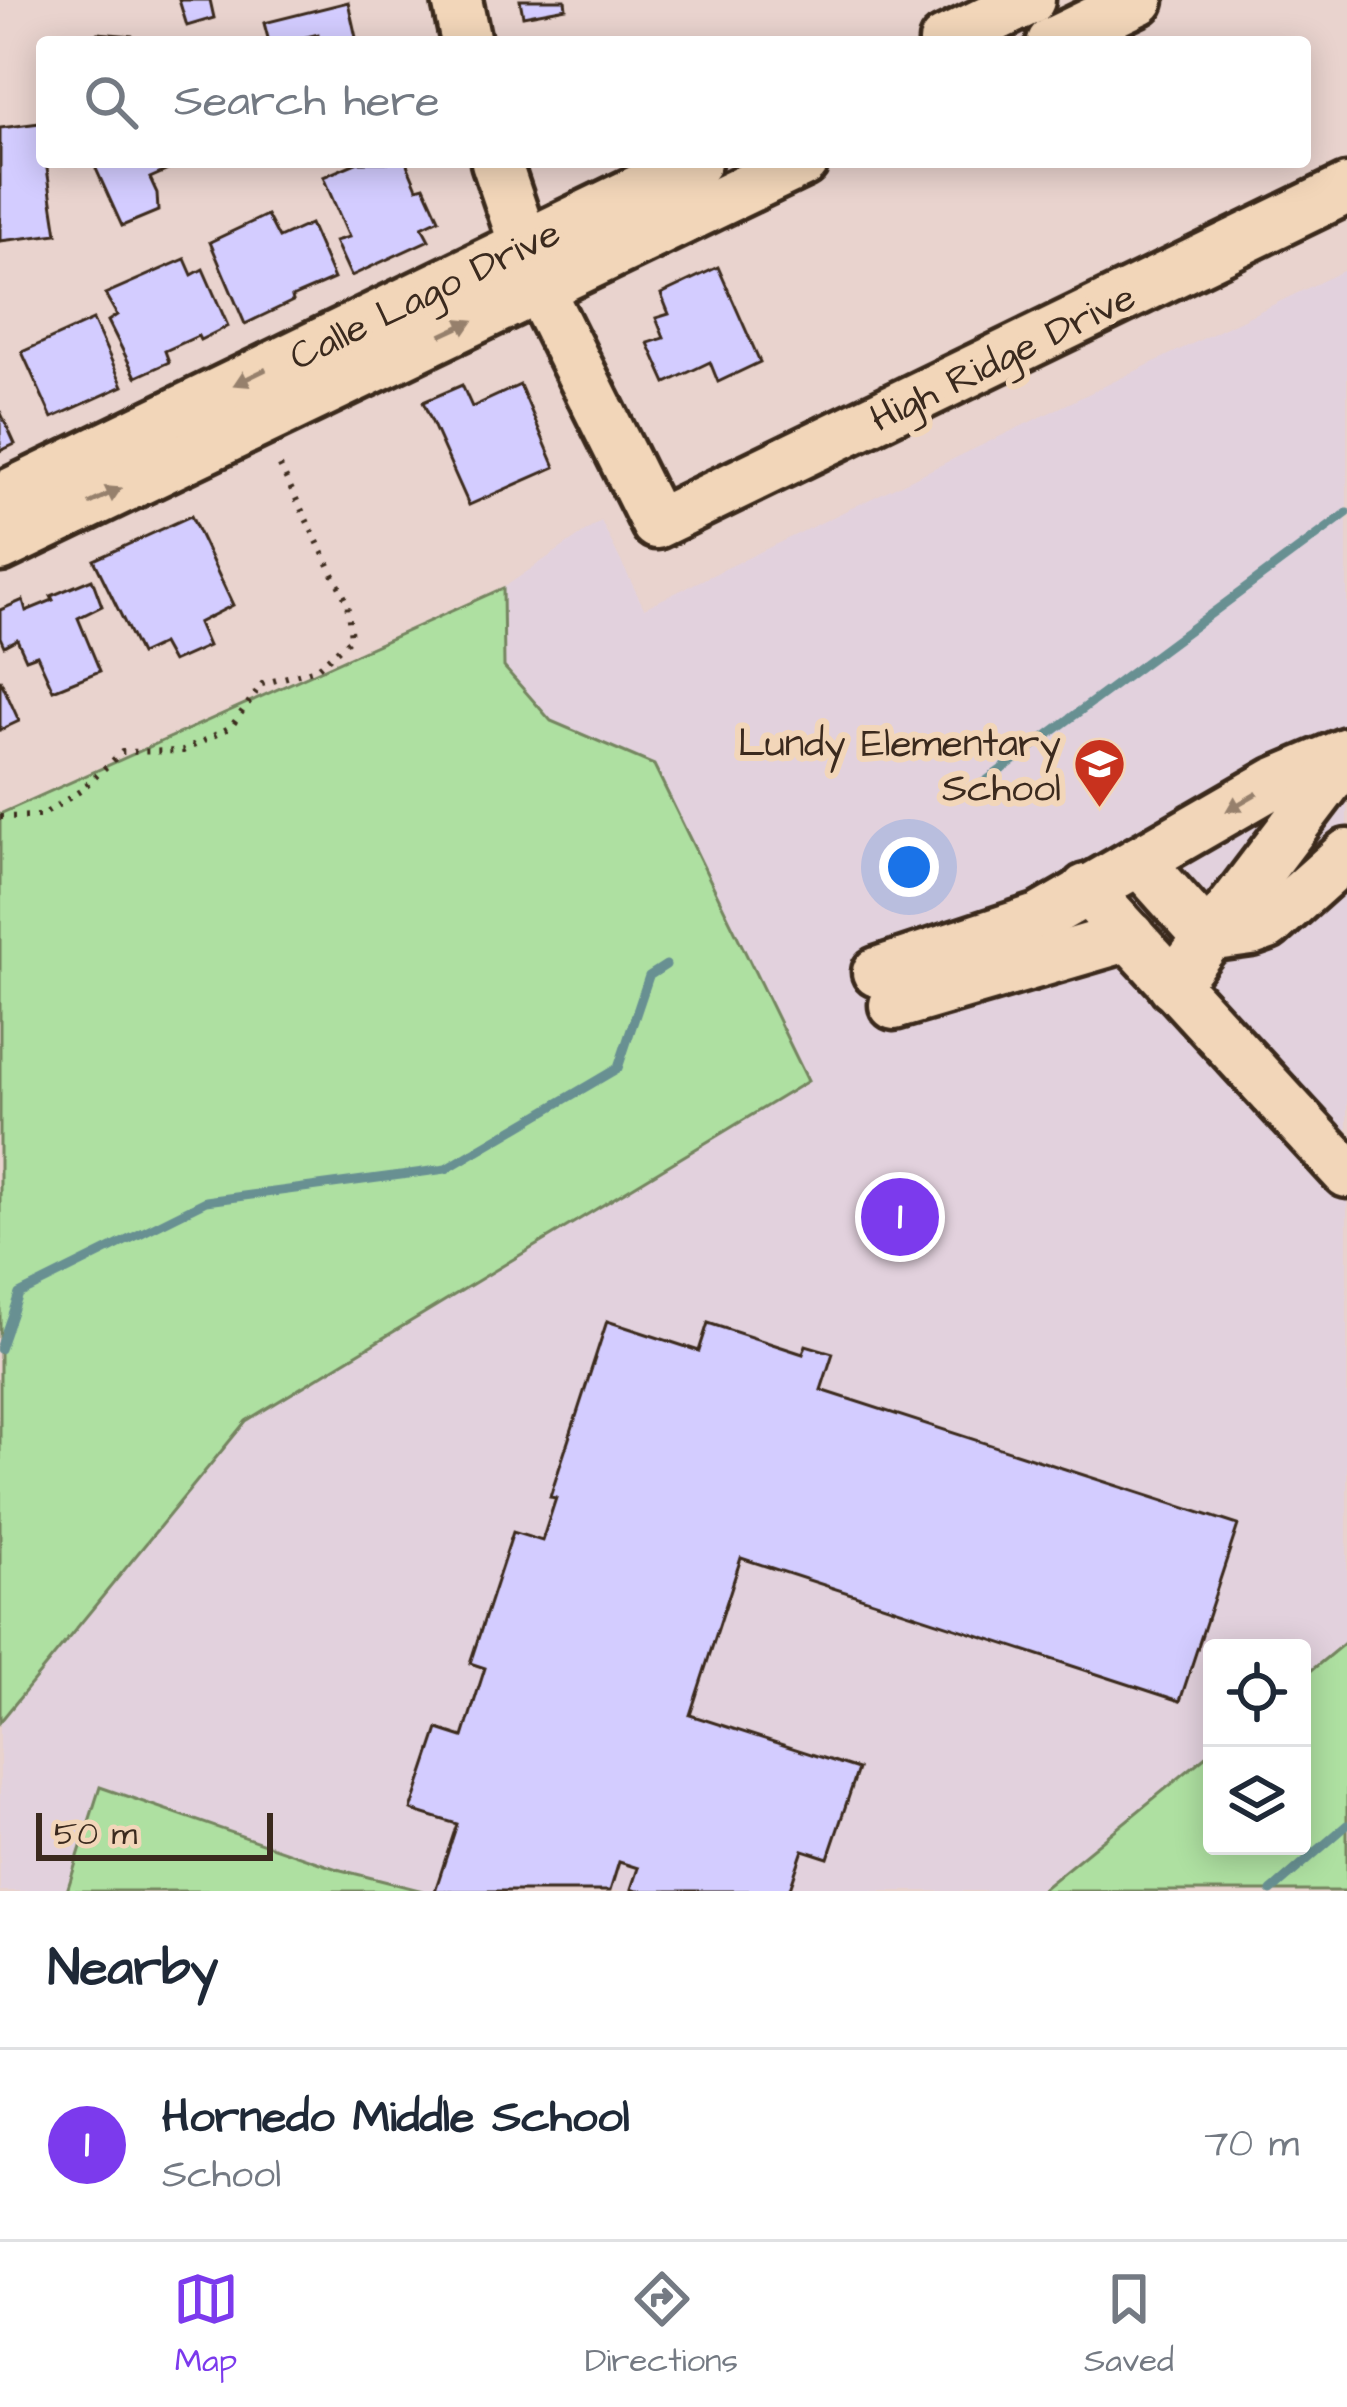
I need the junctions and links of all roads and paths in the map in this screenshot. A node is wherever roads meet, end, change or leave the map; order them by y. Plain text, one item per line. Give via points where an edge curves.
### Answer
1 (457, 0) edge
2 (1030, 0) edge
3 (1139, 0) edge
4 (465, 36) edge
5 (959, 36) edge
6 (1064, 36) edge
7 (498, 168) edge
8 (687, 168) edge
9 (790, 168) edge
10 (1347, 189) edge
11 (531, 267) junction
12 (258, 423) junction
13 (161, 444) junction
14 (0, 498) edge
15 (0, 547) edge
16 (1347, 754) edge
17 (0, 817) edge
18 (1347, 854) edge
19 (1139, 861) junction
20 (1086, 889) junction
21 (1130, 936) junction
22 (1207, 937) junction
23 (1173, 985) junction
24 (1347, 1173) edge

1 - 4 street
2 - 5 street
3 - 6 street
7 - 11 street
8 - 11 street, Calle Lago Drive
9 - 11 street, Calle Lago Drive via 588,264
10 - 11 street, High Ridge Drive via 656,524
12 -> 11 street, Calle Lago Drive
11 -> 13 street, Calle Lago Drive
12 - 13 street, Calle Lago Drive
12 - 17 path via 347,602 351,638 316,669 262,684 231,727 183,751 122,752 41,816
13 - 14 street, Calle Lago Drive
15 -> 13 street, Calle Lago Drive
16 -> 19 street via 1276,782
16 - 22 street
18 - 22 street via 1268,925
19 - 20 street
19 - 22 street
20 - 21 street
20 - 21 street via 885,988
21 - 23 street
22 - 23 street
23 - 24 street

